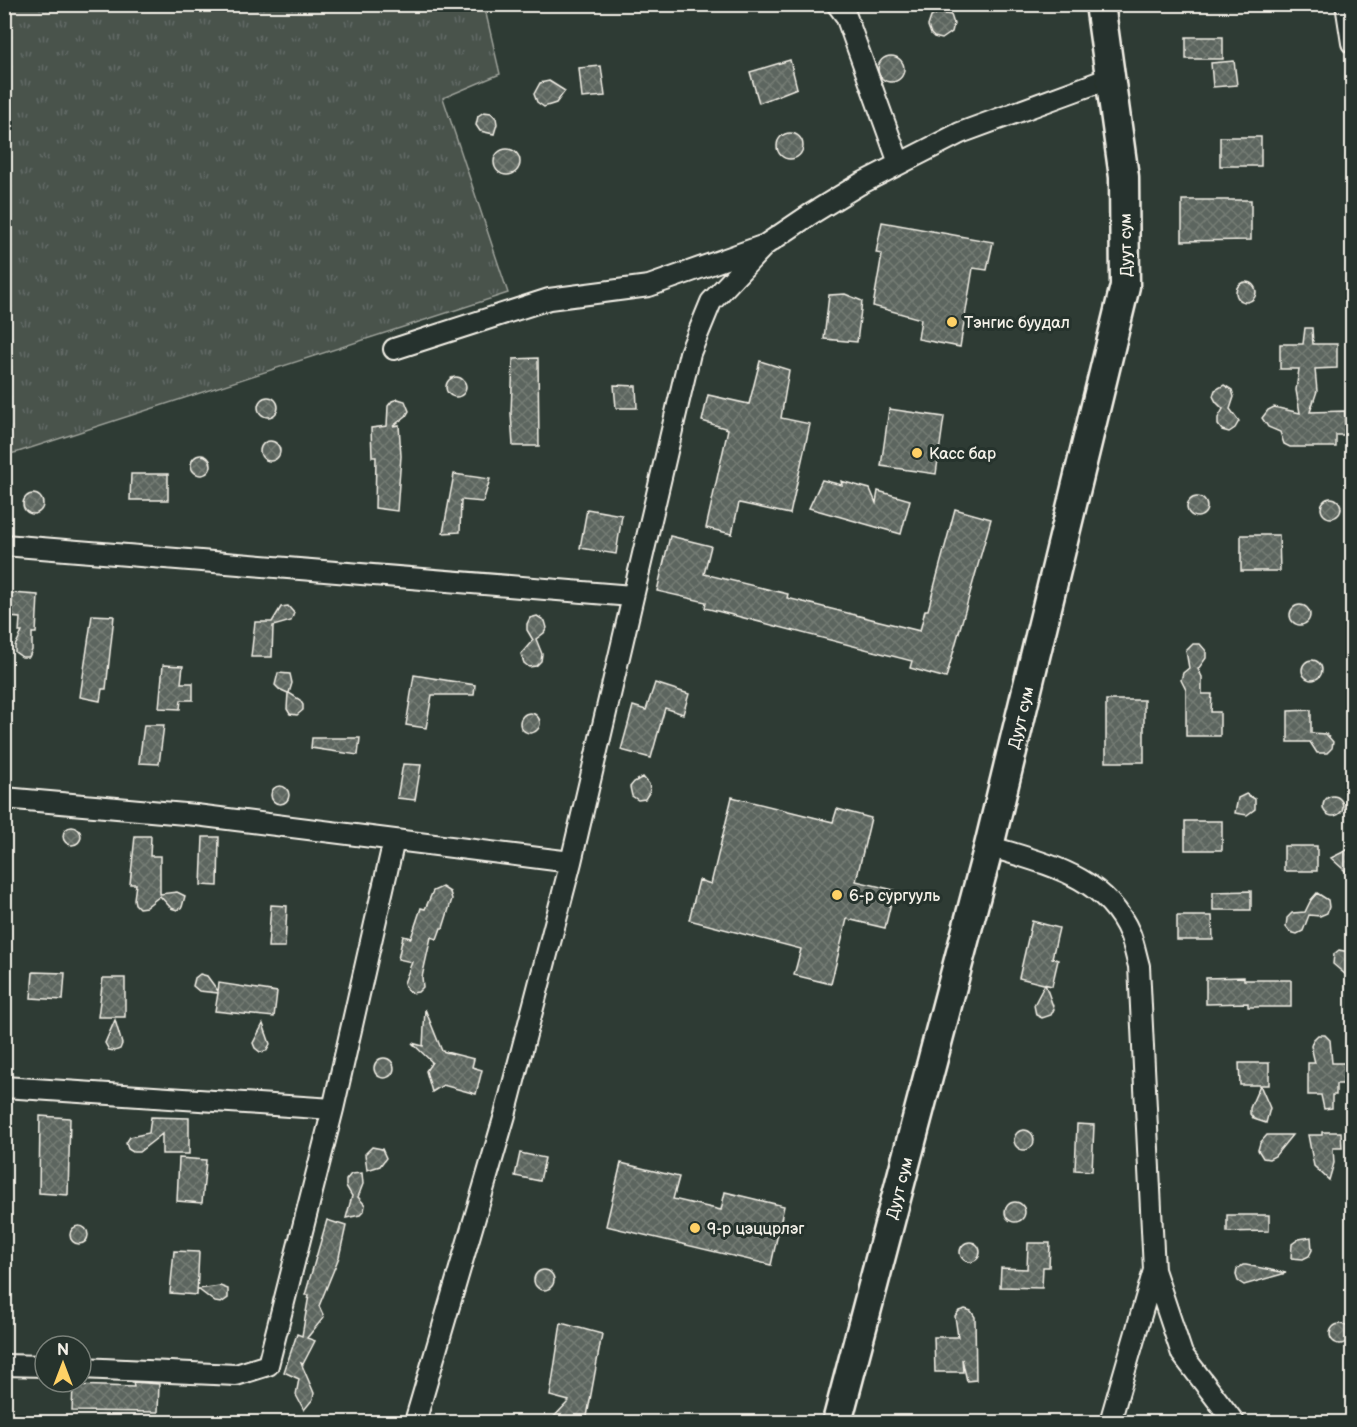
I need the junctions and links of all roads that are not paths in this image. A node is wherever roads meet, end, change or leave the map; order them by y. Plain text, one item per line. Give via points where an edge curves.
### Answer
1 (837, 4) edge
2 (1100, 4) edge
3 (1346, 4) edge
4 (1353, 43) edge
5 (1110, 78) junction
6 (899, 163) junction
7 (765, 245) junction
8 (394, 350) dead end
9 (4, 545) edge
10 (632, 596) junction
11 (4, 798) edge
12 (393, 840) junction
13 (989, 846) junction
14 (571, 862) junction
15 (4, 1087) edge
16 (333, 1109) junction
17 (1154, 1270) junction
18 (4, 1365) edge
19 (33, 1366) edge
20 (93, 1369) edge
21 (415, 1422) edge
22 (837, 1422) edge
23 (1110, 1422) edge
24 (1234, 1422) edge

1 - 6 street via 846,16
2 - 5 main road, Дуут сум
3 - 4 street
5 - 6 street via 960,133
5 - 13 main road, Дуут сум via 1124,177 1125,286
6 - 7 street via 860,183
7 - 8 street via 650,286 549,299
7 - 10 street via 711,302 690,353
9 - 10 street
10 - 14 street
11 - 12 street via 196,815
12 - 14 street
12 - 16 street
13 - 17 street via 1062,870 1090,884 1111,904 1130,934 1139,966
13 - 22 main road, Дуут сум
14 - 21 street via 505,1115
15 - 16 street
16 - 20 street via 268,1365 236,1376
17 - 23 street
17 - 24 street via 1182,1354
18 - 19 street

